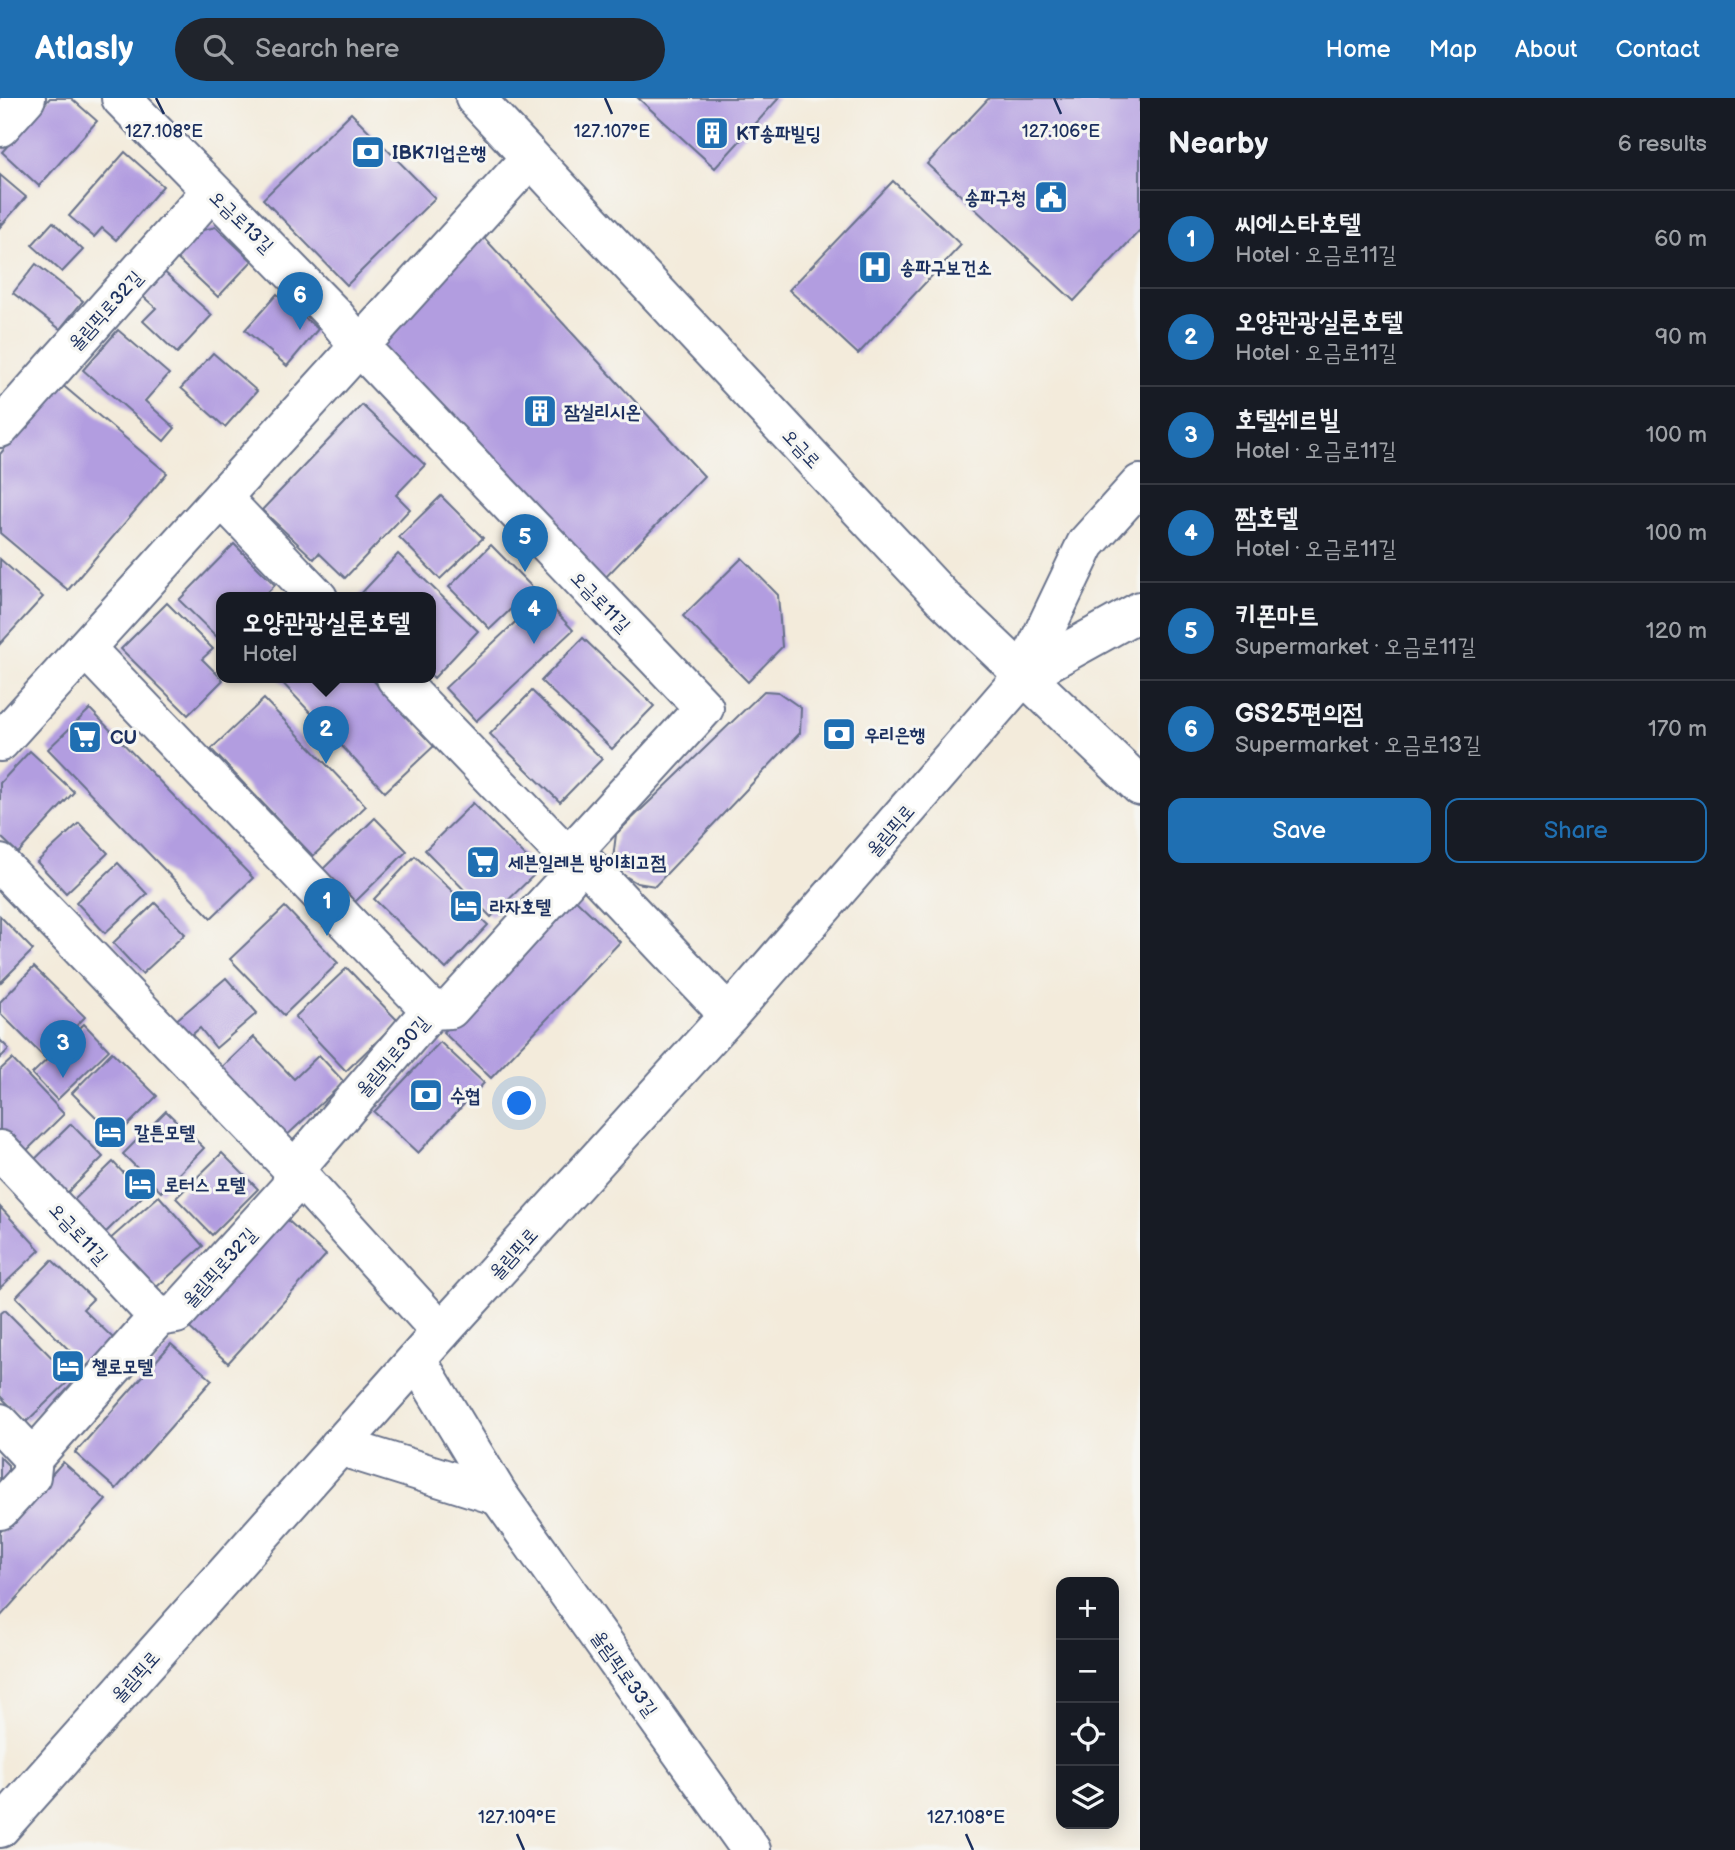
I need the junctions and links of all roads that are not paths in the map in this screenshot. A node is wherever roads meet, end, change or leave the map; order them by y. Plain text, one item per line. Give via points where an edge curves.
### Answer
1 (26, 98) edge
2 (121, 98) edge
3 (475, 98) edge
4 (0, 127) edge
5 (530, 158) junction
6 (211, 191) junction
7 (360, 347) junction
8 (0, 428) edge
9 (1140, 484) edge
10 (222, 498) junction
11 (312, 592) edge
12 (1140, 611) edge
13 (86, 649) junction
14 (1023, 676) junction
15 (401, 683) edge
16 (0, 742) edge
17 (1140, 786) edge
18 (568, 857) junction
19 (0, 864) edge
20 (431, 1010) junction
21 (729, 1015) junction
22 (0, 1150) edge
23 (294, 1170) junction
24 (158, 1317) junction
25 (429, 1346) junction
26 (0, 1423) edge
27 (339, 1446) junction
28 (33, 1458) junction
29 (499, 1496) junction
30 (0, 1510) edge
31 (0, 1828) edge
32 (751, 1850) edge

1 - 4 street
2 - 6 street, 오금로13길
3 - 5 street, 오금로
5 - 7 street
5 - 14 street, 오금로 via 943,598
6 - 7 street, 오금로13길 via 244,220
6 - 8 street, 올림픽로32길
7 - 10 street
7 - 18 street, 오금로11길 via 704,708
9 - 14 street, 올림픽로 via 1086,544
10 - 11 street
10 - 13 street
12 - 14 street, 올림픽로
13 - 16 street
13 - 20 street
14 - 17 street, 오금로
14 - 21 street, 올림픽로
15 - 18 street
18 - 20 street, 올림픽로30길 via 567,880 450,1009
18 - 21 street via 586,864
19 - 23 street
20 - 23 street, 올림픽로30길
21 - 25 street, 올림픽로
22 - 24 street, 오금로11길
23 - 24 street, 올림픽로32길 via 290,1188 176,1314
23 - 25 street
24 - 28 street, 올림픽로32길
25 - 27 street, 올림픽로
25 - 29 street, 올림픽로33길
26 - 28 street
27 - 29 street
27 - 31 street, 올림픽로
28 - 30 street, 올림픽로32길 via 31,1476
29 - 32 street, 올림픽로33길

